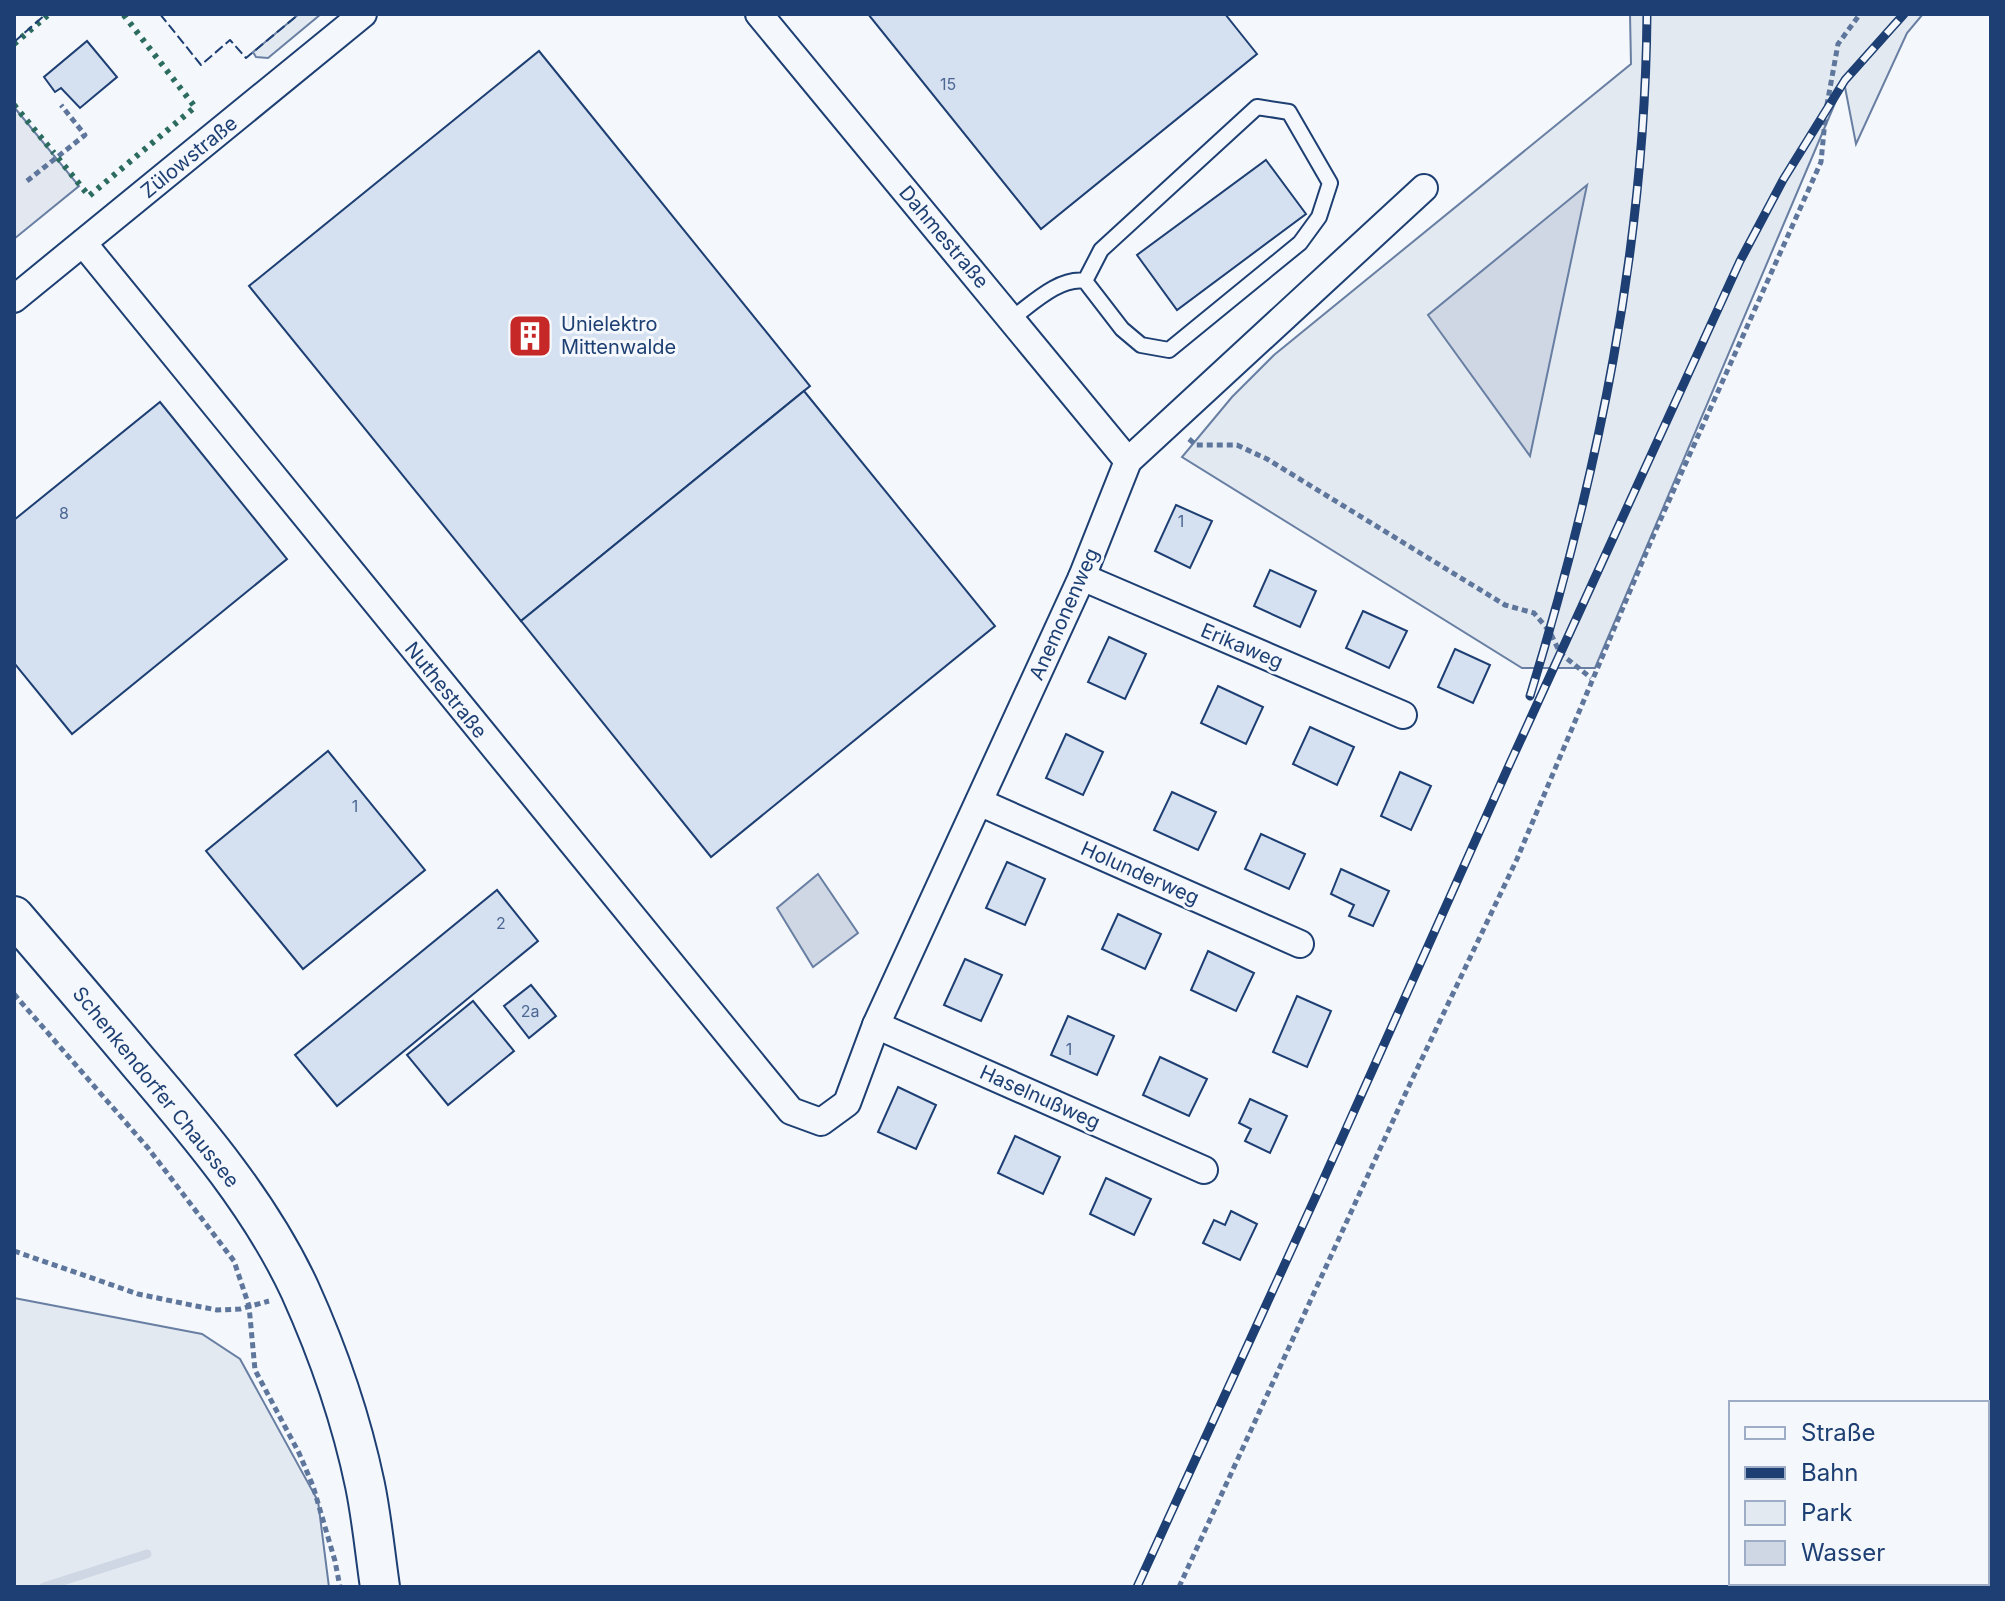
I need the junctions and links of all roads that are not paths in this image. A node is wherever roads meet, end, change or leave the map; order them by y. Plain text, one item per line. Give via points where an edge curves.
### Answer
1 (363, 14) edge
2 (759, 14) edge
3 (1424, 188) dead end
4 (83, 243) junction
5 (1085, 281) junction
6 (14, 299) edge
7 (1011, 319) junction
8 (1128, 461) junction
9 (1082, 577) junction
10 (1403, 715) dead end
11 (979, 802) junction
12 (14, 916) edge
13 (1300, 944) dead end
14 (876, 1025) junction
15 (821, 1122) joint
16 (1204, 1170) dead end
17 (380, 1587) edge

1 - 4 street, Zülowstraße
2 - 7 street, Dahmestraße
3 - 8 street, Anemonenweg
4 - 6 street, Zülowstraße
4 - 15 street, Nuthestraße via 791,1111
5 - 5 lane via 1141,345 1169,350 1300,243 1319,217 1330,183 1289,112 1257,107 1101,250
5 - 7 lane via 1063,283
7 - 8 street, Dahmestraße
8 - 9 street, Anemonenweg
9 - 10 street, Erikaweg
9 - 11 street, Anemonenweg
11 - 13 street, Holunderweg
11 - 14 street, Anemonenweg
12 - 17 main road, Schenkendorfer Chaussee via 177,1107 267,1230 287,1266 352,1430
14 - 15 street, Anemonenweg via 847,1103
14 - 16 street, Haselnußweg

